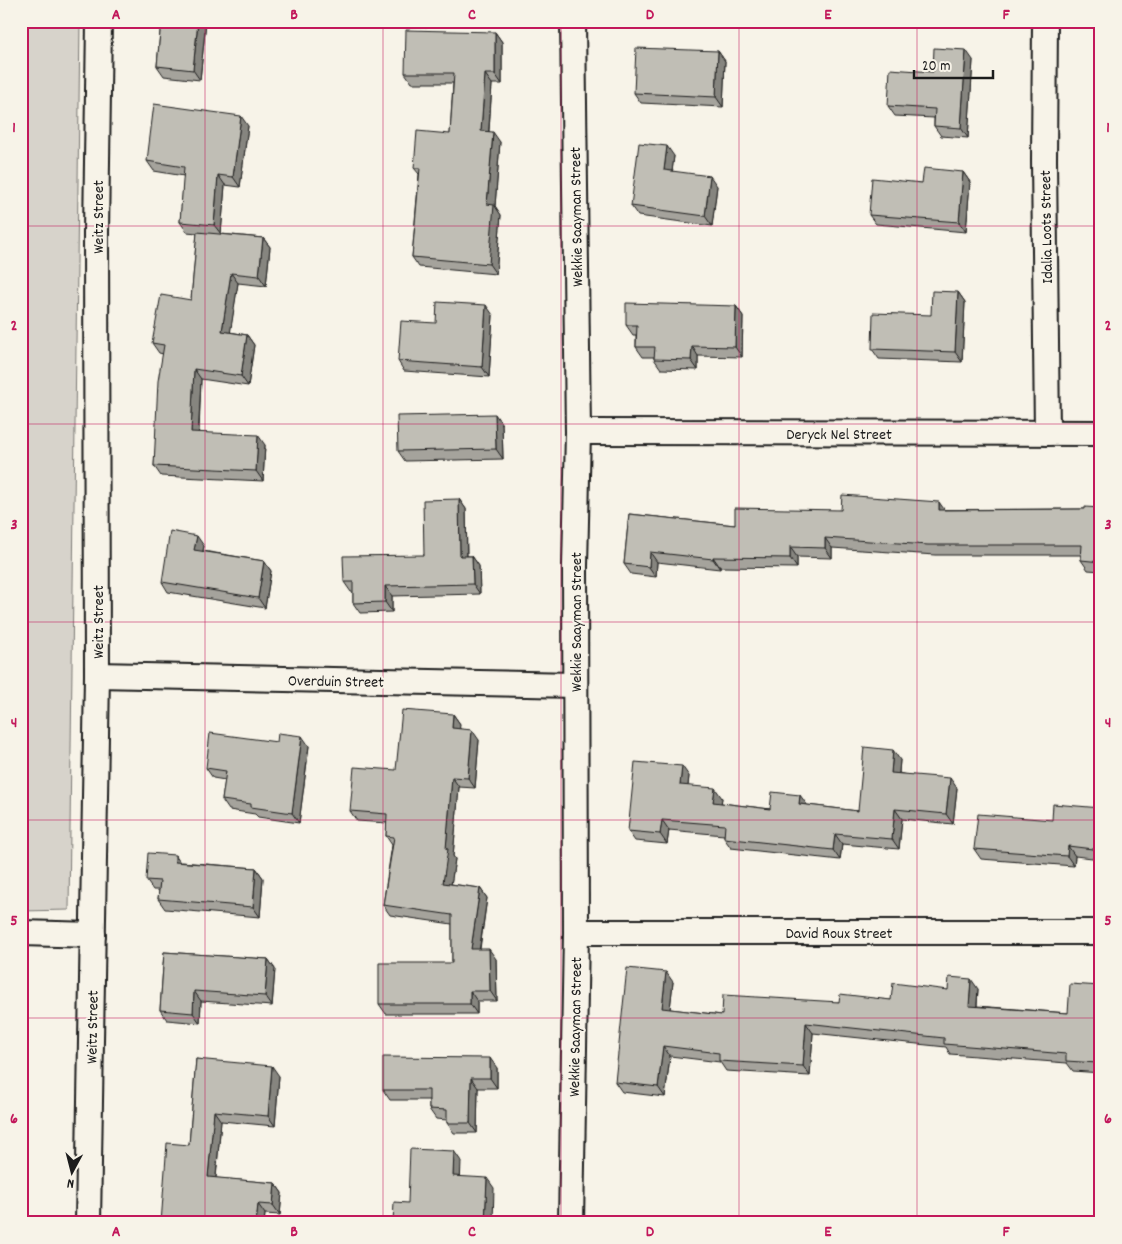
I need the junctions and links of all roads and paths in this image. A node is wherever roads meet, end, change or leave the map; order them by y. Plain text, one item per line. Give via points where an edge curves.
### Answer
1 (99, 21) edge
2 (573, 21) edge
3 (1045, 21) edge
4 (578, 432) junction
5 (1047, 433) junction
6 (1101, 433) edge
7 (97, 675) junction
8 (575, 685) junction
9 (576, 932) junction
10 (1101, 932) edge
11 (21, 933) edge
12 (93, 934) junction
13 (88, 1223) edge
14 (571, 1223) edge

1 - 7 street, Weitz Street
2 - 4 street, Wekkie Saayman Street
3 - 5 street, Idalia Loots Street
4 - 5 street, Deryck Nel Street
4 - 8 street, Wekkie Saayman Street
5 - 6 street, Deryck Nel Street
7 - 8 street, Overduin Street
7 - 12 street, Weitz Street
8 - 9 street, Wekkie Saayman Street
9 - 10 street, David Roux Street
9 - 14 street, Wekkie Saayman Street
11 - 12 street
12 - 13 street, Weitz Street

